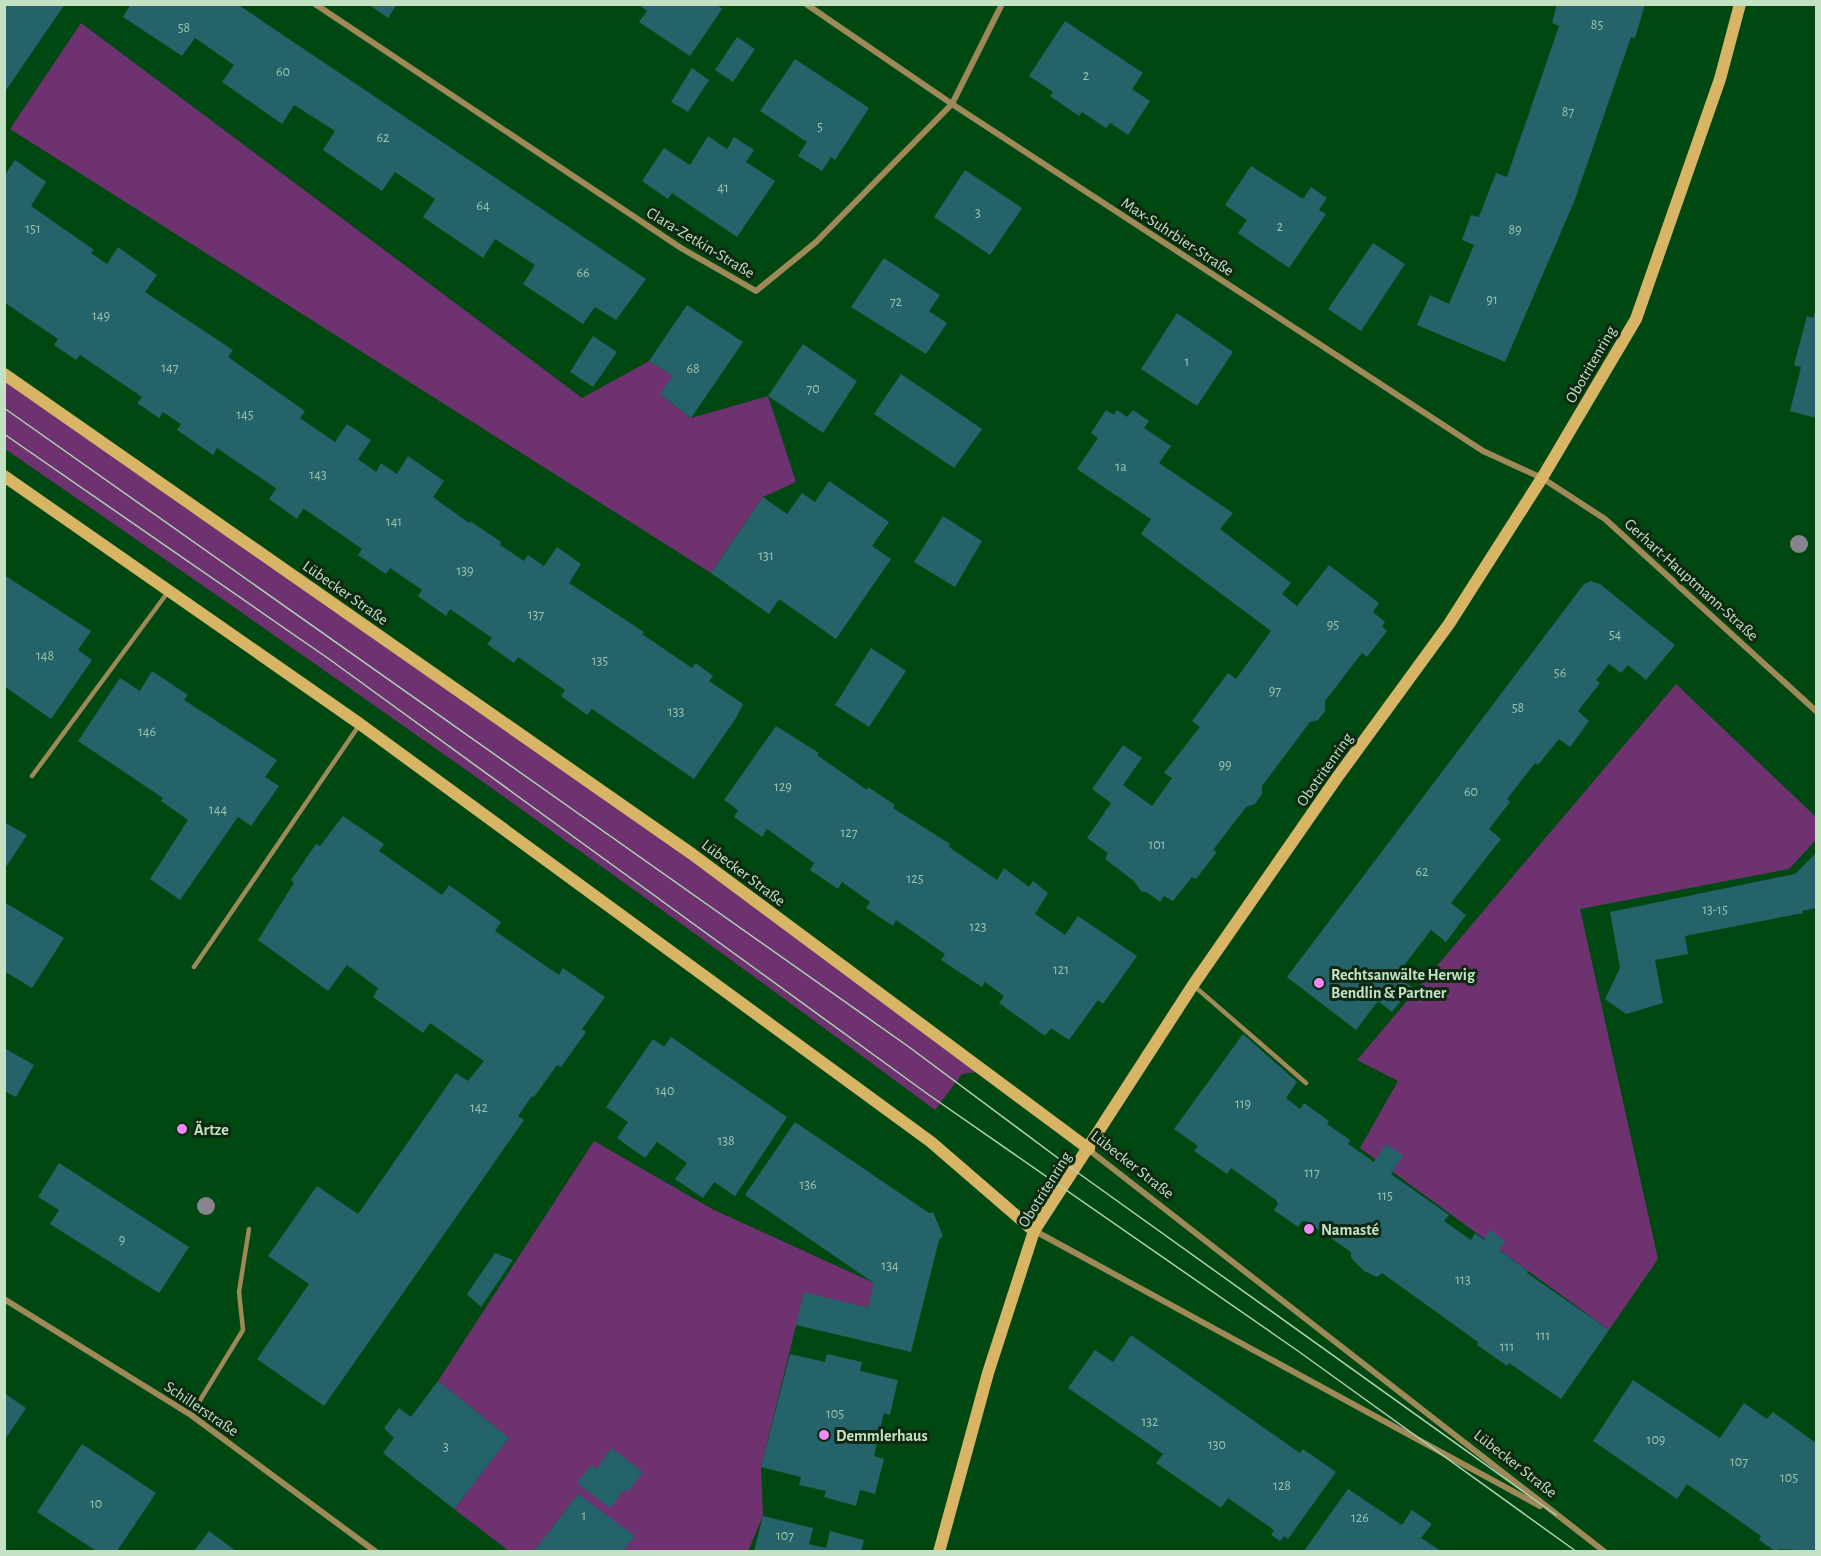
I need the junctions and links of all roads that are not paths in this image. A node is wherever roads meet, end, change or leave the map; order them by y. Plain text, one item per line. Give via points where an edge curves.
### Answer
1 (315, 4) edge
2 (806, 4) edge
3 (1002, 4) edge
4 (1740, 4) edge
5 (952, 104) junction
6 (4, 374) edge
7 (4, 476) edge
8 (1542, 478) junction
9 (170, 590) junction
10 (1816, 711) edge
11 (360, 724) junction
12 (32, 776) dead end
13 (194, 967) dead end
14 (1193, 985) junction
15 (1306, 1083) dead end
16 (1089, 1149) junction
17 (249, 1229) dead end
18 (1034, 1231) junction
19 (4, 1299) edge
20 (191, 1415) junction
21 (1556, 1515) junction
22 (376, 1551) edge
23 (942, 1551) edge
24 (1605, 1551) edge

1 - 5 street, Clara-Zetkin-Straße via 681,248 756,291 816,242
2 - 5 street, Max-Suhrbier-Straße
3 - 5 street, Clara-Zetkin-Straße
4 - 8 street, Obotritenring via 1720,79 1636,319
5 - 8 street, Max-Suhrbier-Straße via 1483,451
6 - 16 street, Lübecker Straße via 692,854
7 - 9 street, Lübecker Straße
8 - 10 street, Gerhart-Hauptmann-Straße via 1605,519
8 - 14 street, Obotritenring via 1449,624
9 - 11 street, Lübecker Straße
9 - 12 lane
11 - 13 lane
11 - 18 street, Lübecker Straße via 931,1143
14 - 15 lane
14 - 16 street, Obotritenring
16 - 18 street, Obotritenring
16 - 21 street, Lübecker Straße
17 - 20 lane via 239,1292 243,1330
18 - 21 street, Lübecker Straße
18 - 23 street, Obotritenring via 988,1373
19 - 20 street, Schillerstraße
20 - 22 street, Schillerstraße
21 - 24 street

